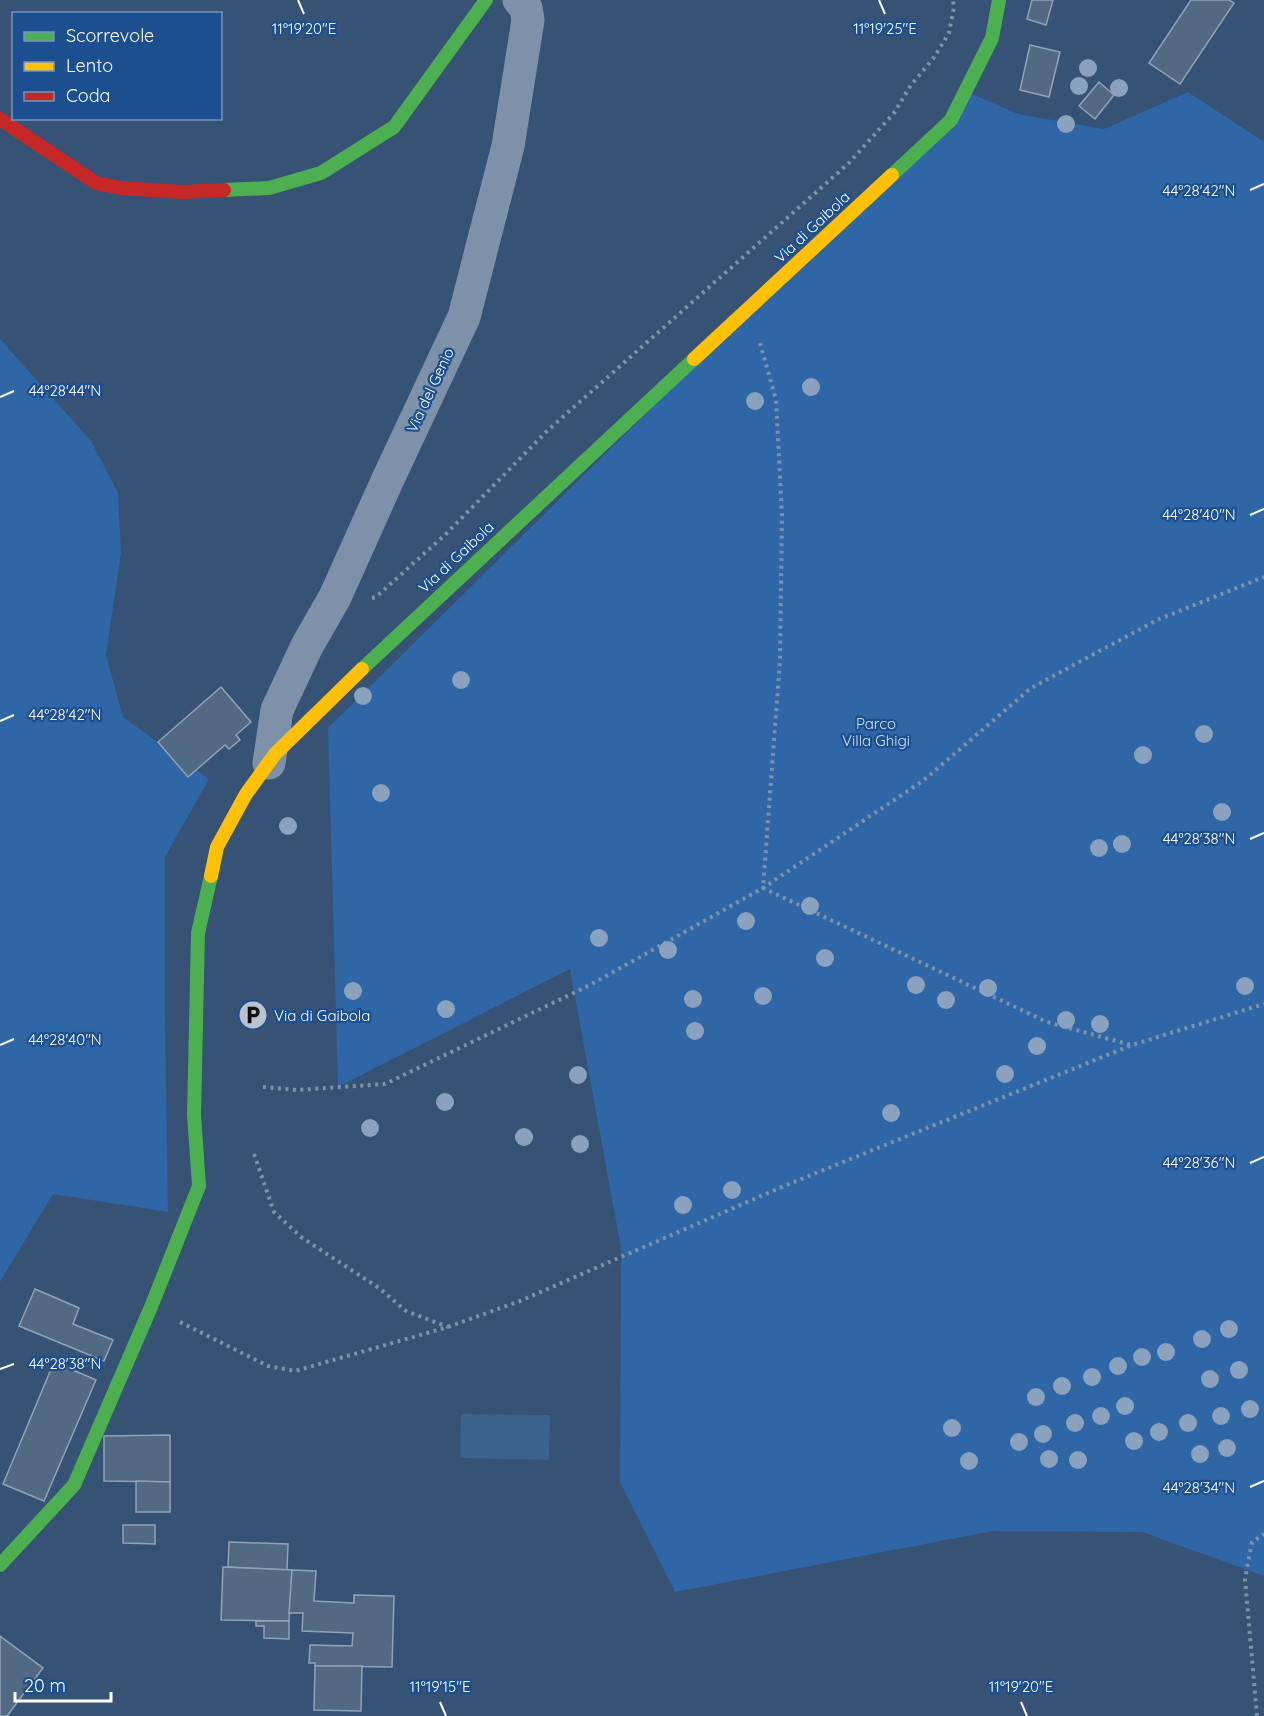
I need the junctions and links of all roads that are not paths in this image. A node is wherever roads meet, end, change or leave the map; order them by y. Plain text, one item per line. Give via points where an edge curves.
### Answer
1 (486, 0) edge
2 (519, 0) edge
3 (999, 0) edge
4 (0, 119) edge
5 (269, 763) junction
6 (0, 1565) edge

1 - 4 street via 394,127 321,173 270,188 182,192 96,183
2 - 5 street, Via del Genio via 526,8 528,20 508,146 464,317 335,597 277,710
3 - 5 street, Via di Gaibola via 992,38 951,120 393,638
5 - 6 street, Via di Gaibola via 246,794 217,847 198,933 194,1114 199,1186 74,1485

